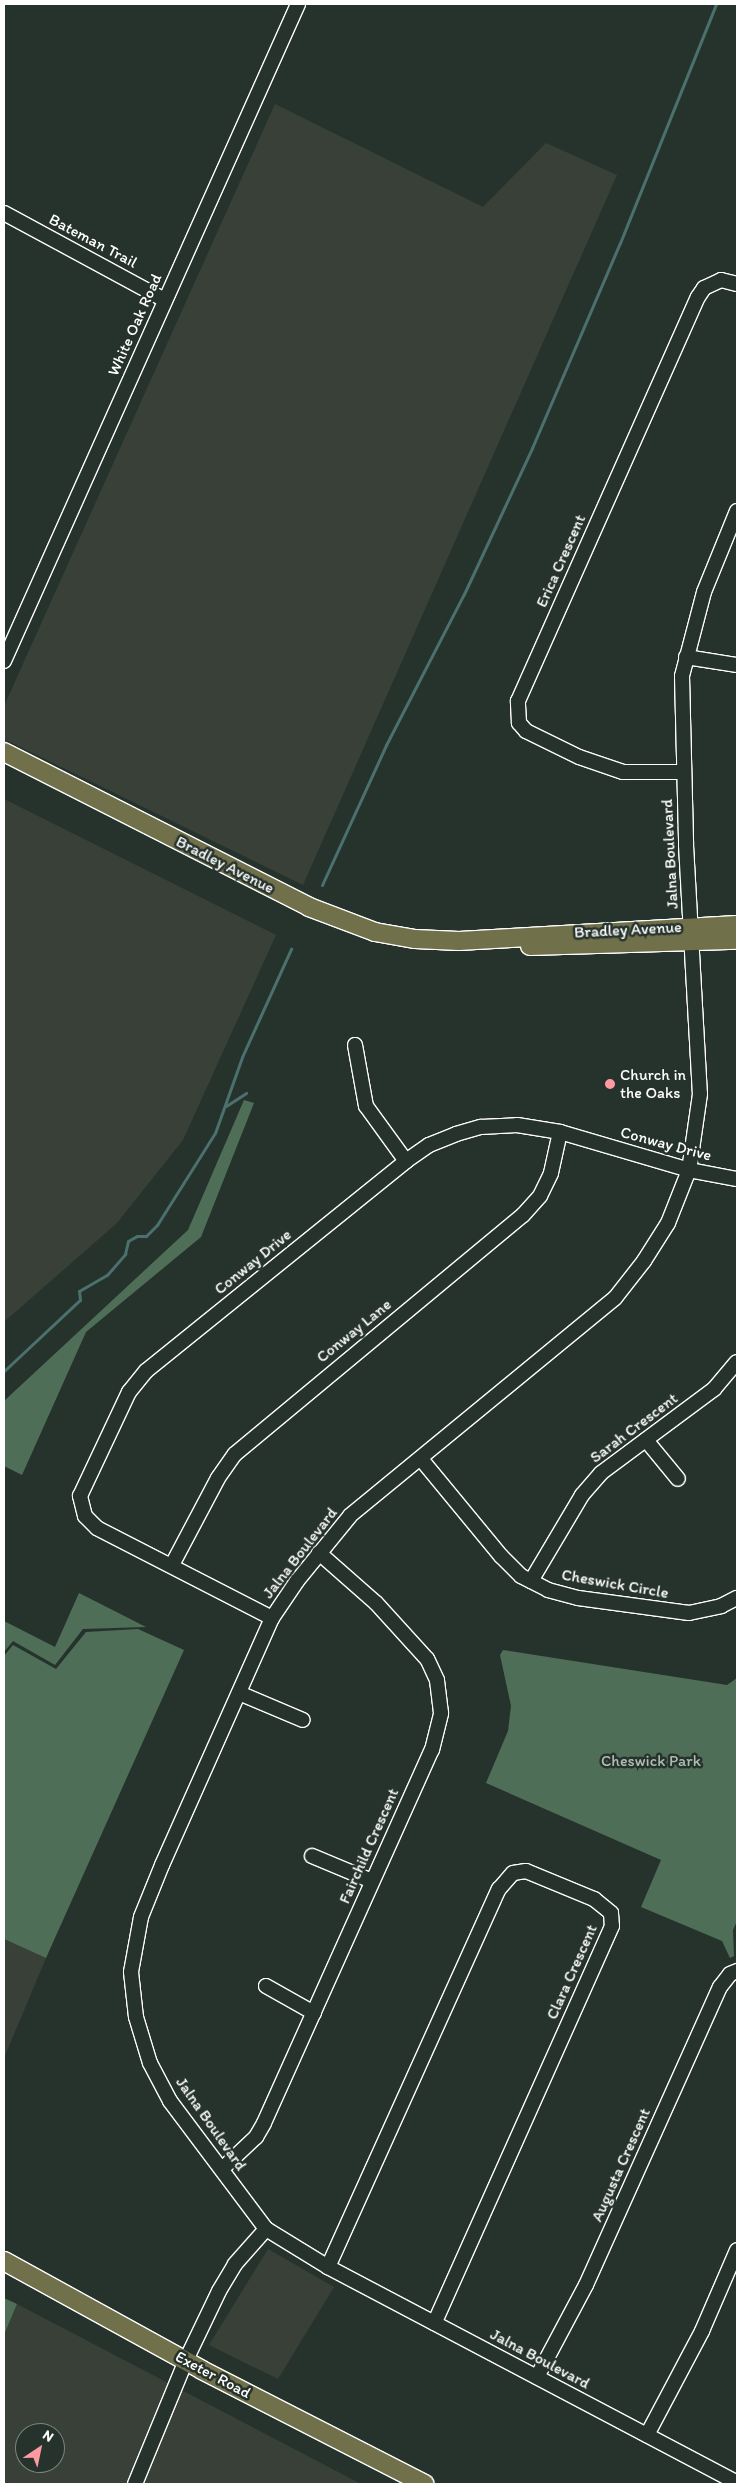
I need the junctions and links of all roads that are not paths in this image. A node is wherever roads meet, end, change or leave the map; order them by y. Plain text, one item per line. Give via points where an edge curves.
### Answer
1 (298, 4) edge
2 (4, 213) edge
3 (737, 284) edge
4 (165, 300) junction
5 (737, 511) edge
6 (686, 657) junction
7 (4, 661) edge
8 (737, 665) edge
9 (4, 752) edge
10 (683, 772) junction
11 (737, 924) edge
12 (691, 934) junction
13 (737, 940) edge
14 (354, 1045) dead end
15 (560, 1132) junction
16 (406, 1161) junction
17 (689, 1170) junction
18 (737, 1179) edge
19 (737, 1362) edge
20 (646, 1440) junction
21 (421, 1459) junction
22 (678, 1480) dead end
23 (319, 1553) junction
24 (172, 1565) junction
25 (531, 1581) junction
26 (737, 1598) edge
27 (272, 1618) junction
28 (239, 1693) junction
29 (303, 1720) dead end
30 (312, 1856) dead end
31 (372, 1881) junction
32 (737, 1970) edge
33 (266, 1986) dead end
34 (314, 2013) junction
35 (222, 2170) junction
36 (266, 2229) junction
37 (737, 2250) edge
38 (4, 2261) edge
39 (328, 2267) junction
40 (434, 2323) junction
41 (186, 2360) junction
42 (537, 2377) junction
43 (647, 2435) junction
44 (737, 2482) edge
45 (135, 2484) edge
46 (424, 2484) edge

1 - 4 street, White Oak Road
2 - 4 street, Bateman Trail
3 - 10 street, Erica Crescent via 721,280 704,288 698,297 518,701 519,723 526,731 594,763 623,772
4 - 7 street, White Oak Road
5 - 6 street, Jalna Boulevard via 704,592
6 - 8 street
6 - 10 street, Jalna Boulevard via 682,676
9 - 12 main road, Bradley Avenue via 330,916 397,936 504,946
10 - 12 street, Jalna Boulevard
11 - 12 main road, Bradley Avenue
12 - 13 main road, Bradley Avenue
12 - 17 street, Jalna Boulevard via 700,1094
14 - 16 street via 366,1106
15 - 16 street, Conway Drive via 516,1125 481,1127 429,1145
15 - 17 street, Conway Drive
15 - 24 street, Conway Lane via 551,1173 540,1196 523,1215 235,1454 218,1478
16 - 24 street, Conway Drive via 146,1371 129,1392 80,1496 84,1516 97,1528
17 - 18 street, Conway Drive
17 - 21 street, Jalna Boulevard via 668,1223 615,1298
19 - 20 street, Sarah Crescent via 714,1389
20 - 22 street
20 - 25 street, Sarah Crescent via 601,1473 582,1495
21 - 23 street, Jalna Boulevard via 350,1516
21 - 25 street, Cheswick Circle via 501,1556
23 - 27 street, Jalna Boulevard
23 - 31 street, Fairchild Crescent via 376,1603 426,1659 437,1680 441,1713 432,1750
24 - 27 street, Conway Drive
25 - 26 street, Cheswick Circle via 578,1598 689,1614 721,1606
27 - 28 street, Jalna Boulevard
28 - 29 street
28 - 35 street, Jalna Boulevard via 141,1917 131,1972 136,2017 150,2063 170,2101
30 - 31 street
31 - 34 street, Fairchild Crescent
32 - 42 street, Augusta Crescent via 720,1987 586,2286
33 - 34 street
34 - 35 street, Fairchild Crescent via 256,2137
35 - 36 street, Jalna Boulevard
36 - 39 street, Jalna Boulevard
36 - 41 street via 236,2264 219,2291
37 - 43 street via 702,2331
38 - 41 main road, Exeter Road
39 - 40 street, Jalna Boulevard
39 - 40 street, Clara Crescent via 499,1889 513,1873 526,1871 594,1899 611,1913 612,1926
40 - 42 street, Jalna Boulevard
41 - 45 street
41 - 46 main road, Exeter Road
42 - 43 street, Jalna Boulevard
43 - 44 street, Jalna Boulevard

